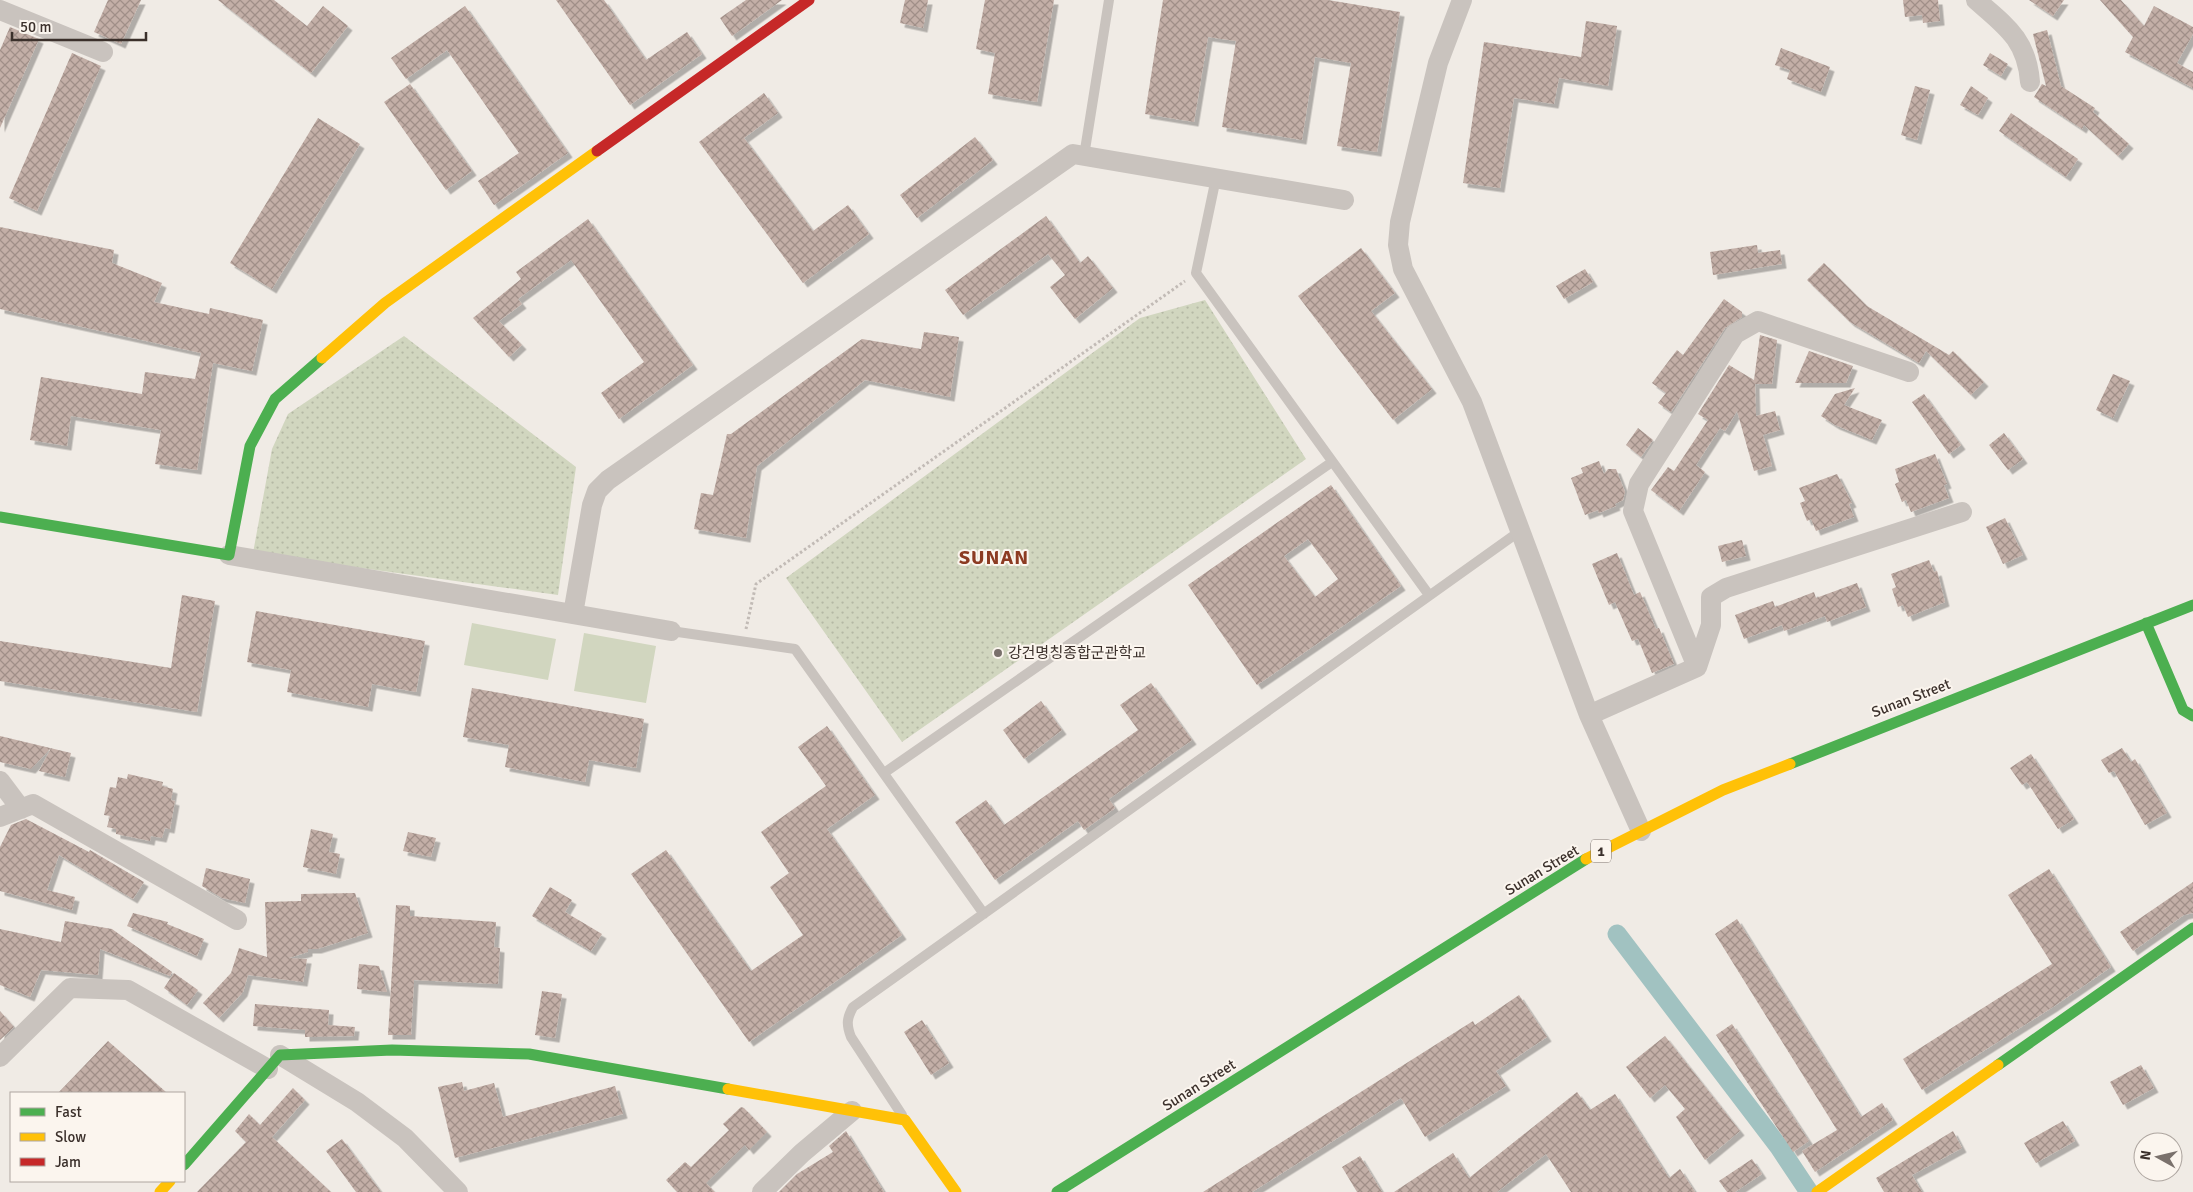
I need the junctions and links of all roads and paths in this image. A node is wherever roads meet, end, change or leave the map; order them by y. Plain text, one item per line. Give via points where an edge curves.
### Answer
1 (810, 0) edge
2 (1109, 0) edge
3 (1462, 0) edge
4 (1976, 0) edge
5 (0, 10) edge
6 (104, 52) dead end
7 (2030, 82) dead end
8 (1084, 156) junction
9 (1216, 178) junction
10 (1344, 200) dead end
11 (1196, 274) junction
12 (1909, 372) dead end
13 (1332, 462) junction
14 (1962, 512) dead end
15 (0, 517) edge
16 (1520, 531) junction
17 (229, 555) junction
18 (1429, 596) junction
19 (2193, 605) edge
20 (573, 614) junction
21 (2146, 623) junction
22 (671, 631) joint
23 (743, 642) junction
24 (1697, 667) junction
25 (1589, 714) junction
26 (2193, 716) edge
27 (884, 773) junction
28 (0, 781) edge
29 (21, 809) junction
30 (0, 817) edge
31 (1641, 831) junction
32 (984, 914) junction
33 (237, 920) dead end
34 (2193, 928) edge
35 (0, 1057) edge
36 (274, 1062) junction
37 (852, 1110) junction
38 (905, 1120) junction
39 (185, 1164) edge
40 (169, 1182) edge
41 (1820, 1190) edge
42 (160, 1192) edge
43 (458, 1192) edge
44 (762, 1192) edge
45 (956, 1192) edge
46 (1058, 1192) edge

1 - 17 street via 385,303 275,399 250,446
2 - 8 lane
3 - 16 street via 1438,63 1400,222 1398,245 1412,291 1472,402
4 - 7 street via 2021,44
5 - 6 street
8 - 9 street
8 - 20 street via 1073,154 608,480 597,491 592,506
9 - 10 street
9 - 11 lane
11 - 13 lane
11 - 23 path via 756,584
12 - 24 street via 1758,321 1735,334 1639,484 1633,511
13 - 18 lane
13 - 27 lane
14 - 24 street via 1726,588 1711,597 1711,625
15 - 17 street
16 - 18 lane
16 - 25 street
17 - 20 street
18 - 32 lane
19 - 21 street, Sunan Street / 1
20 - 22 street
21 - 26 street via 2183,710
21 - 31 street, Sunan Street / 1 via 1723,790
22 - 23 lane
23 - 27 lane via 795,649
24 - 25 street
25 - 31 street
27 - 32 lane
28 - 29 street
29 - 30 street
29 - 33 street via 33,804
31 - 46 street, Sunan Street / 1 via 1542,886
32 - 38 lane via 853,1007 848,1017 851,1036
34 - 41 street
35 - 36 street via 70,988 80,988 128,990
36 - 37 street via 392,1050 529,1054
36 - 39 street
36 - 43 street via 357,1102 405,1138
37 - 38 street
37 - 44 street
38 - 45 street
40 - 42 street

